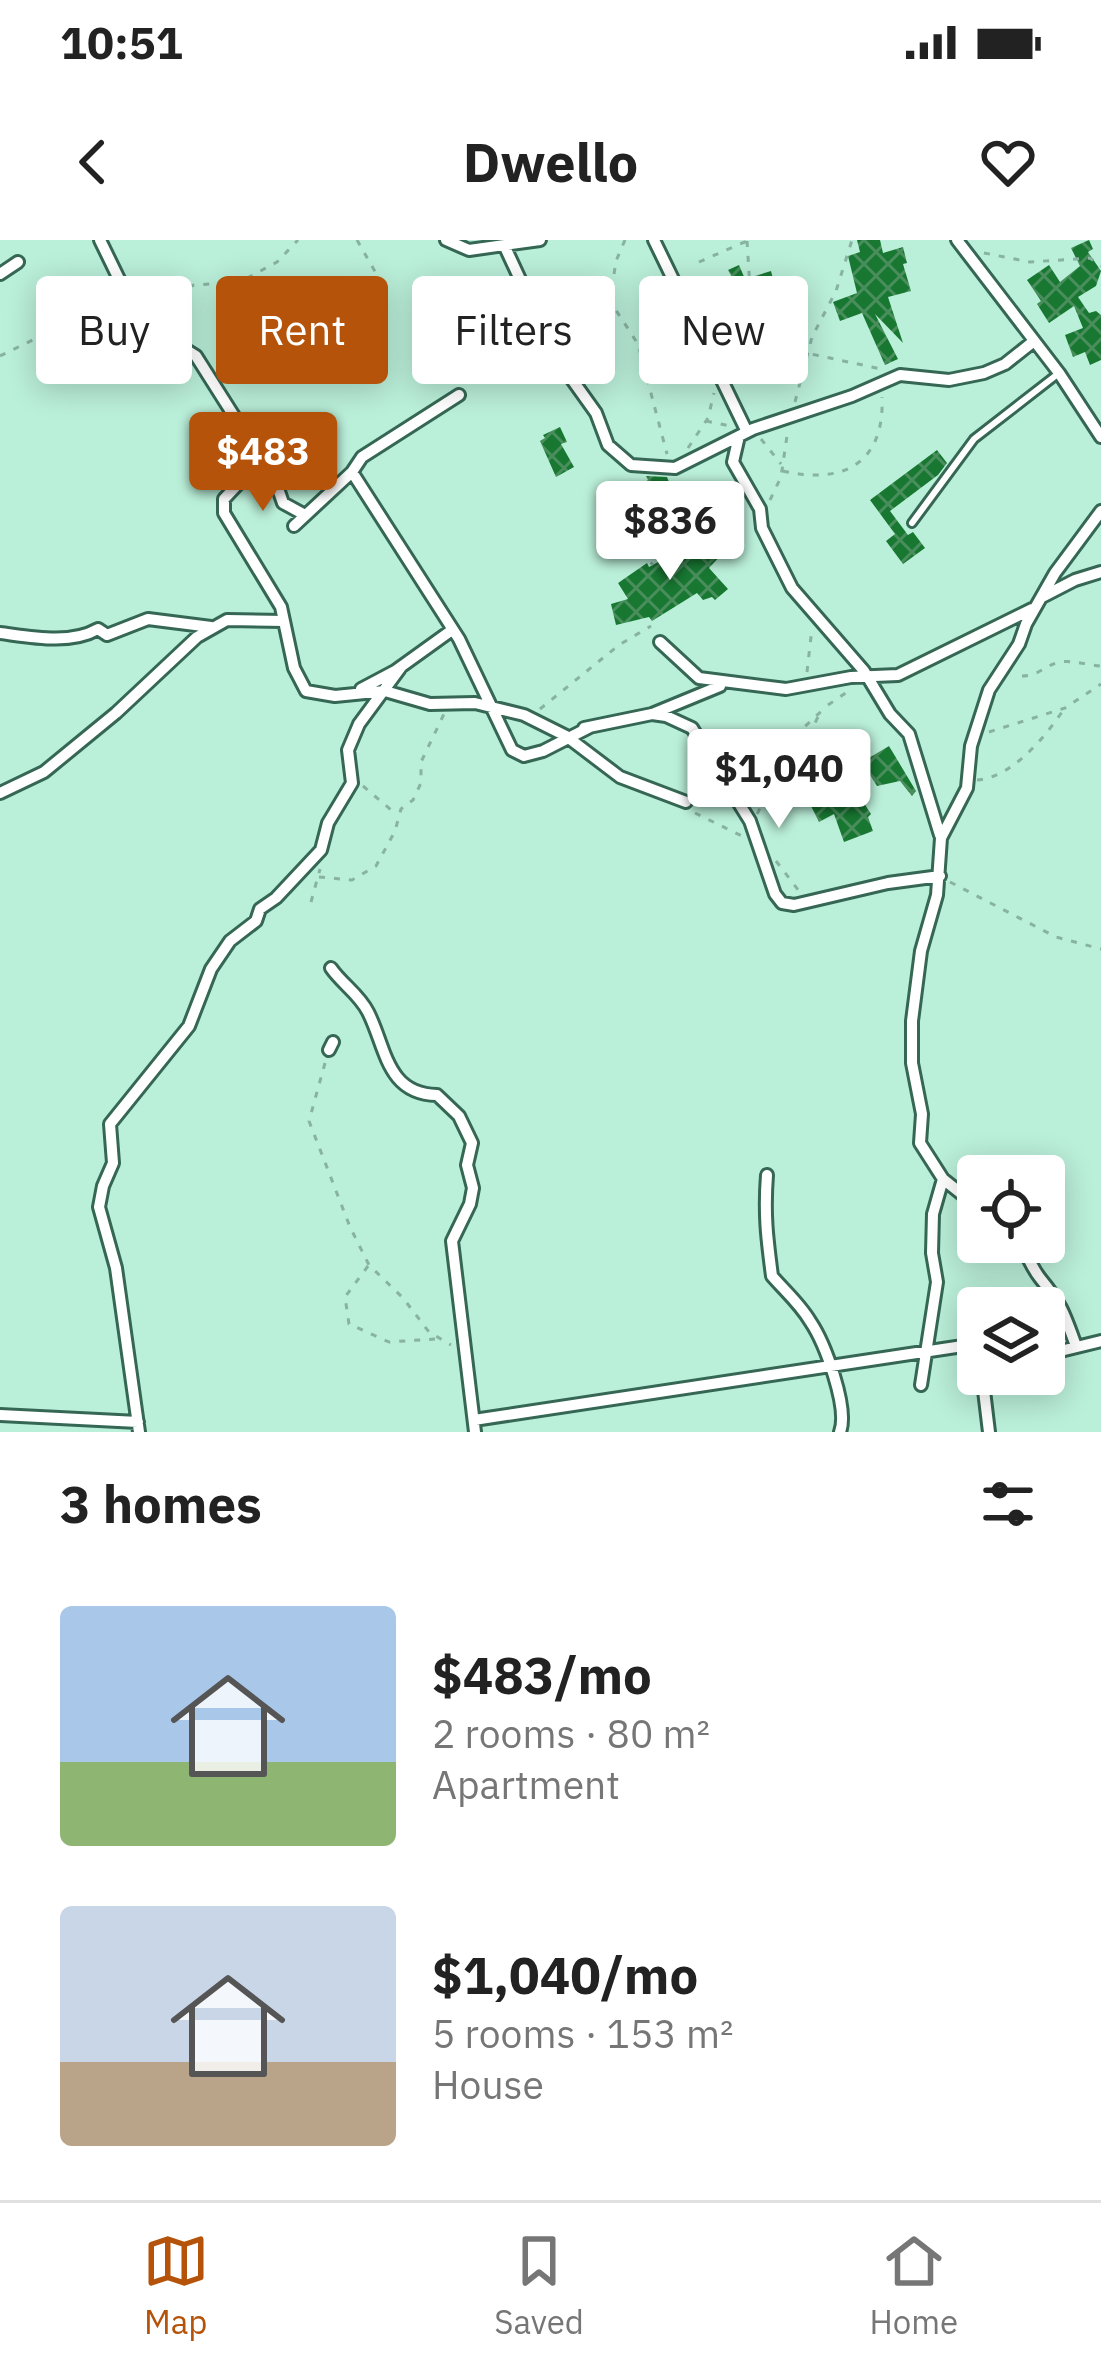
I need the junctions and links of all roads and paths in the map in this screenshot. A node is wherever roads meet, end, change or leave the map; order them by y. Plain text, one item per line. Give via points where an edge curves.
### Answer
1 (100, 240) edge
2 (298, 240) edge
3 (357, 240) edge
4 (446, 240) edge
5 (540, 240) edge
6 (625, 240) edge
7 (654, 240) edge
8 (748, 240) edge
9 (852, 240) edge
10 (961, 244) edge
11 (505, 247) junction
12 (18, 262) dead end
13 (699, 262) dead end
14 (1101, 266) edge
15 (0, 274) edge
16 (377, 275) dead end
17 (117, 276) edge
18 (672, 276) edge
19 (750, 276) edge
20 (192, 286) edge
21 (36, 339) edge
22 (1034, 341) junction
23 (192, 353) edge
24 (809, 353) junction
25 (0, 356) edge
26 (1059, 373) junction
27 (900, 375) junction
28 (717, 384) edge
29 (724, 384) edge
30 (882, 384) junction
31 (459, 394) dead end
32 (790, 416) junction
33 (706, 422) junction
34 (745, 431) junction
35 (1101, 437) edge
36 (685, 463) junction
37 (256, 464) junction
38 (670, 467) junction
39 (782, 468) junction
40 (352, 472) junction
41 (615, 497) dead end
42 (760, 509) junction
43 (1101, 511) edge
44 (305, 515) junction
45 (912, 523) dead end
46 (294, 526) dead end
47 (653, 565) dead end
48 (1101, 572) edge
49 (1037, 603) junction
50 (809, 607) junction
51 (284, 621) junction
52 (651, 626) dead end
53 (214, 628) junction
54 (452, 630) junction
55 (0, 633) edge
56 (660, 642) dead end
57 (1101, 666) edge
58 (400, 667) junction
59 (1022, 676) dead end
60 (868, 677) junction
61 (727, 684) junction
62 (1101, 684) edge
63 (807, 686) junction
64 (385, 691) junction
65 (353, 693) junction
66 (450, 702) junction
67 (827, 706) junction
68 (493, 708) junction
69 (1065, 708) junction
70 (652, 714) junction
71 (529, 717) junction
72 (562, 734) junction
73 (974, 735) junction
74 (351, 774) junction
75 (969, 780) junction
76 (823, 783) dead end
77 (0, 793) edge
78 (686, 802) dead end
79 (398, 816) junction
80 (750, 821) junction
81 (741, 835) dead end
82 (941, 838) junction
83 (320, 850) junction
84 (940, 876) junction
85 (319, 877) junction
86 (311, 902) dead end
87 (1101, 949) edge
88 (331, 968) dead end
89 (331, 1046) dead end
90 (767, 1174) dead end
91 (943, 1178) junction
92 (957, 1190) edge
93 (1032, 1263) edge
94 (369, 1265) junction
95 (437, 1339) junction
96 (1101, 1341) edge
97 (1076, 1346) junction
98 (957, 1347) edge
99 (1065, 1349) edge
100 (465, 1351) junction
101 (927, 1351) junction
102 (829, 1365) junction
103 (921, 1384) dead end
104 (985, 1395) edge
105 (0, 1415) edge
106 (474, 1426) edge
107 (138, 1427) edge
108 (840, 1432) edge
109 (989, 1432) edge

1 - 17 street
2 - 20 path via 278,262 239,282
3 - 16 path
4 - 11 street via 469,250
5 - 11 street
6 - 38 path via 610,301 638,344
7 - 18 street
8 - 13 path
8 - 19 path
9 - 24 path
10 - 14 path via 1030,262 1090,258
10 - 22 street
11 - 38 street via 608,446 632,465
12 - 15 street
21 - 25 path
22 - 26 street
22 - 27 street via 984,374
23 - 37 street
24 - 27 path
24 - 32 path
26 - 35 street
26 - 45 lane via 974,439
27 - 30 street
28 - 33 path
29 - 34 street
30 - 32 street
30 - 39 path via 881,425 860,462 813,478
31 - 40 street via 362,457
32 - 34 street
32 - 39 path
33 - 34 path
33 - 36 path
34 - 36 street
34 - 39 path
34 - 42 street via 733,462
36 - 38 street
37 - 44 street via 284,503
37 - 51 street via 224,499 224,513
39 - 42 path
40 - 44 street
40 - 54 street
41 - 47 path
42 - 50 street via 792,588
43 - 49 street
44 - 46 street
48 - 49 street
49 - 60 street via 898,675
49 - 73 street via 988,690
50 - 60 street
50 - 63 path
51 - 53 street via 227,620
51 - 65 street via 306,691
52 - 71 path
53 - 55 street via 148,620 54,640
53 - 77 street via 44,772
54 - 58 street
54 - 68 street
56 - 61 street via 699,678
57 - 59 path via 1063,662
58 - 64 street
58 - 65 street
60 - 63 street
60 - 67 path
60 - 82 street via 909,734
61 - 63 street
61 - 70 street
62 - 69 path
64 - 65 street
64 - 66 street
64 - 74 street via 348,750
66 - 68 street
66 - 79 path via 421,761 413,800
67 - 76 path via 810,733
67 - 80 path via 773,755 768,793
68 - 71 street
68 - 72 street via 512,750 524,756
69 - 73 path
69 - 75 path via 997,776
70 - 72 street
70 - 80 street via 692,728
71 - 72 street
72 - 78 street via 620,777
73 - 75 street
74 - 79 path
74 - 83 street
75 - 82 street
79 - 85 path via 387,848 364,876
80 - 81 path
80 - 84 street via 782,903
82 - 84 street
83 - 85 path
83 - 107 street via 230,941 189,1027 110,1124 113,1163 99,1208 116,1268
84 - 87 path via 1055,937
84 - 91 street via 911,1041 920,1143
85 - 86 path
88 - 100 street via 369,1013 404,1085 436,1095 472,1143 470,1204 452,1241
89 - 94 path via 309,1121
90 - 102 street via 772,1276 812,1323
91 - 92 street
91 - 101 street via 932,1214 937,1282
93 - 97 street via 1056,1293
94 - 95 path
94 - 95 path via 345,1297 349,1324 389,1342
95 - 100 path
96 - 97 street
97 - 99 street
98 - 101 street
100 - 106 street
101 - 102 street
101 - 103 street
102 - 106 street
102 - 108 street via 844,1416
104 - 109 street
105 - 107 street

